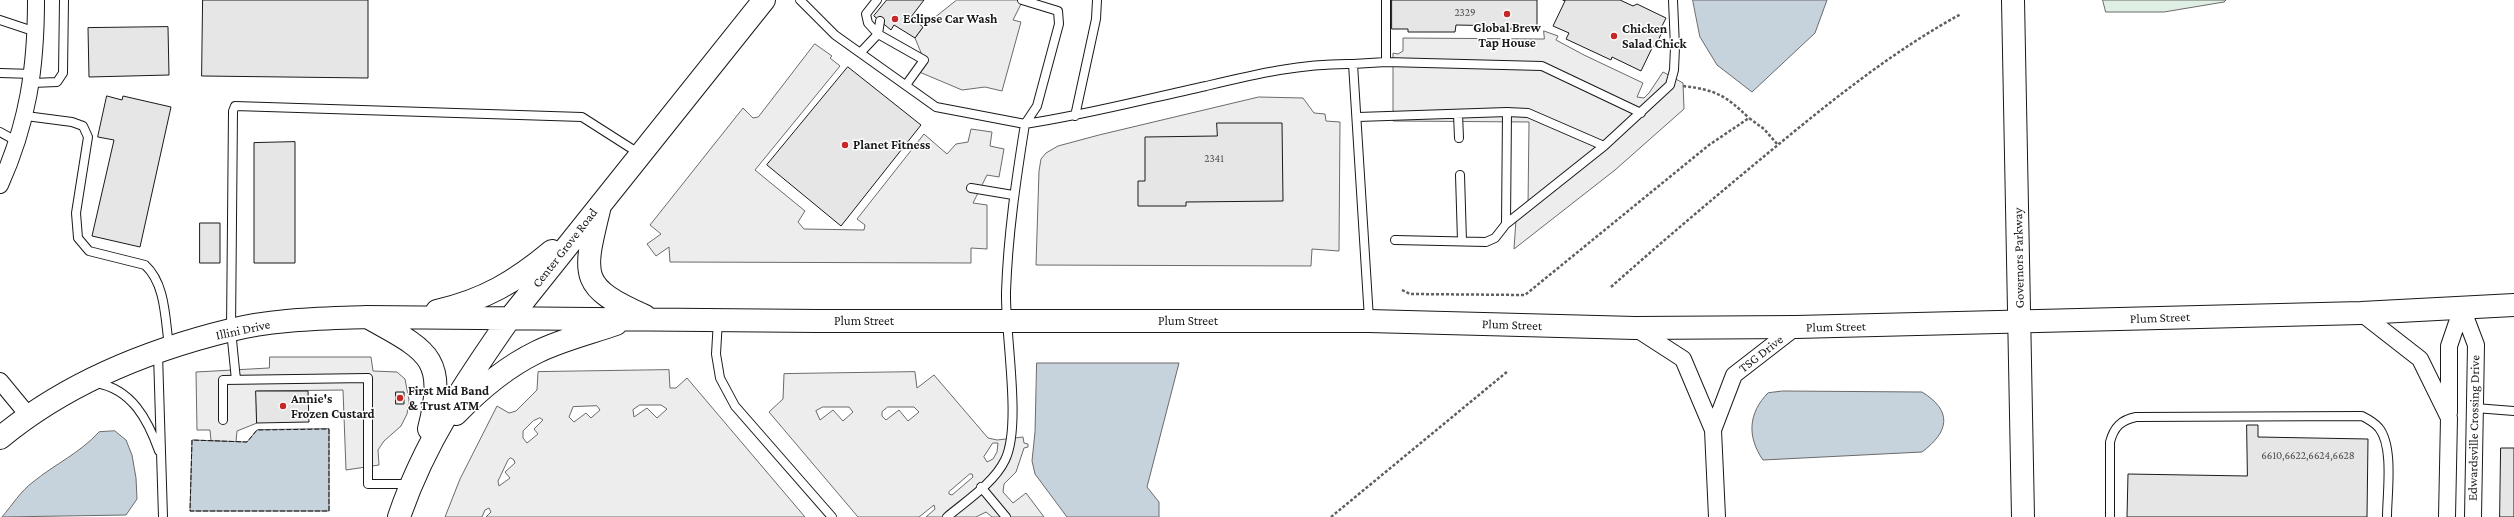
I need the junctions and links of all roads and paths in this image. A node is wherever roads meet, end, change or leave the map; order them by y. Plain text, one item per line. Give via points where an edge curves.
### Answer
1 (36, 0) edge
2 (64, 0) edge
3 (764, 0) edge
4 (800, 0) edge
5 (877, 0) edge
6 (1022, 0) edge
7 (1097, 0) edge
8 (1386, 0) edge
9 (1673, 0) edge
10 (2013, 0) edge
11 (1960, 14) dead end
12 (0, 20) edge
13 (880, 21) dead end
14 (36, 32) junction
15 (878, 34) junction
16 (861, 52) junction
17 (1386, 62) junction
18 (1353, 64) junction
19 (0, 72) edge
20 (32, 78) junction
21 (906, 85) junction
22 (1670, 85) junction
23 (1507, 112) junction
24 (1641, 113) junction
25 (1458, 114) junction
26 (26, 116) junction
27 (1074, 116) junction
28 (1358, 117) junction
29 (1749, 118) junction
30 (1025, 124) junction
31 (0, 132) edge
32 (1459, 138) dead end
33 (18, 142) junction
34 (1778, 145) junction
35 (1604, 146) junction
36 (640, 154) junction
37 (1460, 175) dead end
38 (0, 185) edge
39 (971, 188) dead end
40 (1013, 195) junction
41 (595, 211) junction
42 (1506, 224) junction
43 (1395, 240) dead end
44 (1462, 241) junction
45 (1610, 287) dead end
46 (1402, 290) dead end
47 (2514, 306) edge
48 (2462, 308) junction
49 (2362, 313) junction
50 (366, 317) junction
51 (510, 318) junction
52 (643, 319) junction
53 (718, 319) junction
54 (1369, 321) junction
55 (1007, 322) junction
56 (2020, 323) junction
57 (1635, 328) junction
58 (1796, 328) junction
59 (231, 330) junction
60 (164, 350) junction
61 (1508, 371) dead end
62 (236, 380) junction
63 (0, 381) edge
64 (87, 382) junction
65 (2475, 408) junction
66 (2514, 411) edge
67 (28, 415) junction
68 (2449, 418) junction
69 (224, 420) dead end
70 (1713, 430) junction
71 (0, 438) edge
72 (430, 443) junction
73 (162, 457) junction
74 (420, 464) junction
75 (411, 484) junction
76 (981, 487) junction
77 (163, 517) edge
78 (399, 517) edge
79 (832, 517) edge
80 (947, 517) edge
81 (1006, 517) edge
82 (1331, 517) edge
83 (1717, 517) edge
84 (2023, 517) edge
85 (2110, 517) edge
86 (2387, 517) edge
87 (2447, 517) edge
88 (2473, 517) edge

1 - 14 street
2 - 20 lane via 63,74 57,82
3 - 36 main road, Center Grove Road
4 - 16 lane via 835,35
5 - 15 lane via 866,14 868,23
6 - 30 lane via 1058,11 1059,24 1037,106
7 - 27 lane via 1096,19
8 - 17 lane
9 - 22 lane via 1675,47 1674,70
10 - 56 main road, Governors Parkway
11 - 34 path via 1869,73
12 - 14 lane
13 - 15 lane
14 - 20 street
15 - 16 lane
15 - 21 lane via 924,60
16 - 21 lane
17 - 18 lane
17 - 24 lane via 1542,66
18 - 27 lane via 1325,63 1281,68
18 - 28 lane
19 - 20 lane
20 - 26 street
21 - 30 lane via 936,107
22 - 24 lane
22 - 29 path via 1711,90 1733,103
23 - 25 lane
23 - 35 lane via 1528,113
23 - 42 lane
24 - 35 lane
25 - 28 lane
25 - 32 lane
26 - 33 street
26 - 60 lane via 72,122 83,126 88,137 76,213 78,238 89,250 146,265 152,272 160,291
27 - 30 lane
28 - 54 lane
29 - 34 path via 1764,129
29 - 46 path via 1709,145 1526,295 1410,294
30 - 40 lane
31 - 33 lane
33 - 38 street
34 - 45 path
35 - 42 lane
36 - 41 main road, Center Grove Road
36 - 59 lane via 582,116 235,106
37 - 44 lane
39 - 40 lane
40 - 55 lane via 1006,293
41 - 50 main road via 519,277 481,298 416,314
41 - 51 main road, Center Grove Road
41 - 52 main road via 588,270 592,282 602,294
42 - 44 lane via 1495,238 1486,242
43 - 44 lane
47 - 48 main road, Plum Street
48 - 49 main road, Plum Street
48 - 65 street, Edwardsville Crossing Drive via 2476,345
48 - 68 street, Edwardsville Crossing Drive via 2449,346
49 - 56 main road, Plum Street via 2239,314
49 - 68 street, Edwardsville Crossing Drive via 2420,359
50 - 51 main road, Illini Drive
50 - 59 main road, Illini Drive via 271,323
50 - 74 main road via 411,342 425,354 432,365 436,398
51 - 52 main road, Plum Street
51 - 72 main road, Center Grove Road via 472,372
52 - 53 main road, Plum Street
52 - 72 main road via 537,352 505,371 477,393
53 - 55 main road, Plum Street
53 - 79 lane via 716,354 720,378 735,406
54 - 55 main road, Plum Street
54 - 57 main road, Plum Street
55 - 76 lane via 1013,437 1005,460 992,478
56 - 58 main road, Plum Street
56 - 84 main road, Governors Parkway
57 - 58 main road, Plum Street
57 - 70 street, TSG Drive via 1683,360
58 - 70 street, TSG Drive via 1734,375
59 - 60 main road, Illini Drive
59 - 62 lane
60 - 64 main road, Illini Drive
60 - 73 lane
61 - 82 path
62 - 69 lane via 223,380
62 - 75 lane via 368,378 368,484
63 - 67 street
64 - 67 main road, Illini Drive
64 - 73 lane via 116,389 127,396 149,423
65 - 66 lane
65 - 88 street, Edwardsville Crossing Drive
67 - 71 main road, Illini Drive
68 - 87 street, Edwardsville Crossing Drive
70 - 83 street, TSG Drive
72 - 74 main road, Center Grove Road
73 - 77 lane
74 - 75 main road, Center Grove Road
75 - 78 main road, Center Grove Road
76 - 80 lane
76 - 81 lane
85 - 86 lane via 2110,442 2113,431 2119,423 2127,419 2362,416 2373,421 2380,429 2386,444

